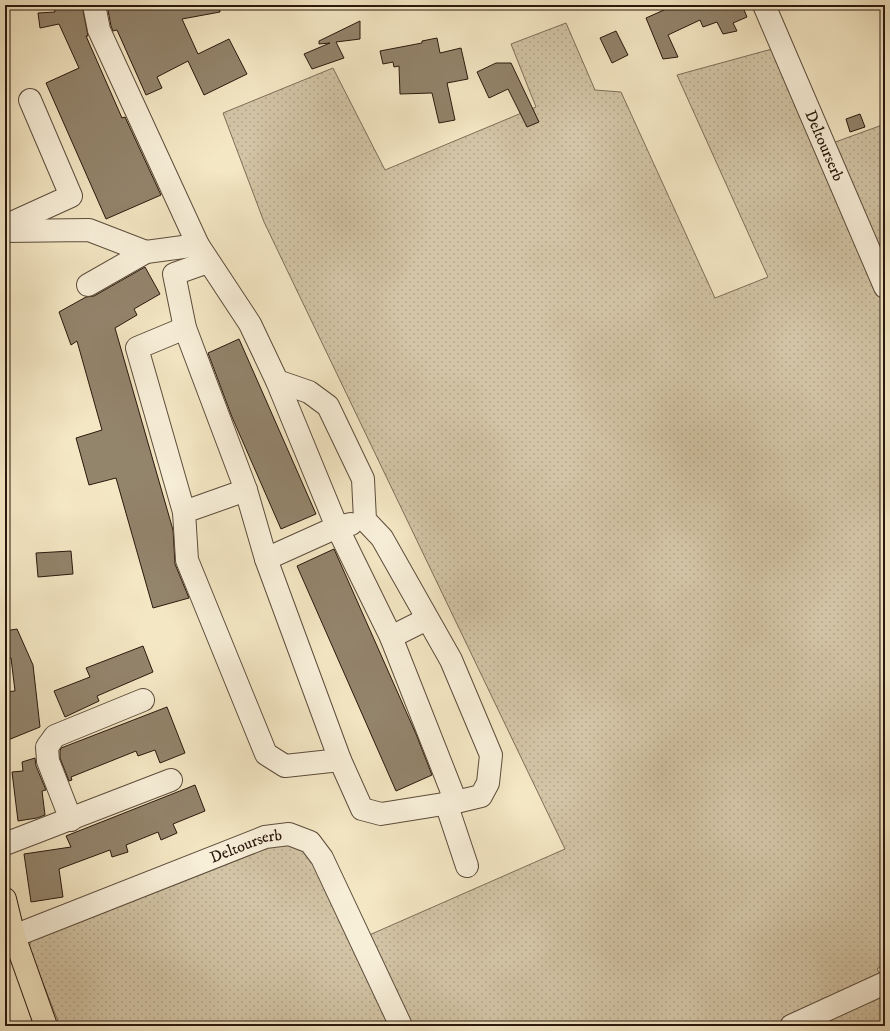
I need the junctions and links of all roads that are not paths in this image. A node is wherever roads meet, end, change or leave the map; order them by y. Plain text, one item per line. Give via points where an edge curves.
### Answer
1 (94, 5) edge
2 (764, 5) edge
3 (30, 100) dead end
4 (5, 226) edge
5 (5, 231) edge
6 (146, 252) junction
7 (203, 254) junction
8 (88, 285) dead end
9 (885, 286) edge
10 (185, 328) junction
11 (277, 381) junction
12 (246, 490) junction
13 (184, 512) junction
14 (365, 520) junction
15 (337, 527) junction
16 (266, 559) junction
17 (427, 619) junction
18 (390, 637) junction
19 (143, 700) dead end
20 (340, 760) junction
21 (171, 780) dead end
22 (451, 803) junction
23 (71, 820) junction
24 (5, 844) edge
25 (467, 866) dead end
26 (6, 910) edge
27 (14, 936) junction
28 (885, 983) edge
29 (46, 1026) edge
30 (401, 1026) edge
31 (791, 1026) edge

1 - 7 street via 99,30
2 - 9 street, Deltourserb
3 - 4 street via 71,196
5 - 6 street via 89,230
6 - 7 street
6 - 8 street
7 - 10 street via 174,274
7 - 11 street via 250,324
10 - 12 street
10 - 13 street via 137,348
11 - 14 street via 309,392 328,406 363,479
11 - 15 street
12 - 13 street
12 - 16 street
13 - 20 street via 187,560 266,754 285,766
14 - 15 street
14 - 17 street via 382,538
15 - 16 street
15 - 18 street
16 - 20 street
17 - 18 street
17 - 22 street via 451,660 491,755 488,783 481,796
18 - 22 street
19 - 23 street via 55,736 47,747 48,761
20 - 22 street via 362,809 381,814
21 - 23 street
22 - 25 street
23 - 24 street
26 - 27 main road
27 - 29 main road
27 - 30 street, Deltourserb via 265,837 289,834 310,842 322,858
28 - 31 street

